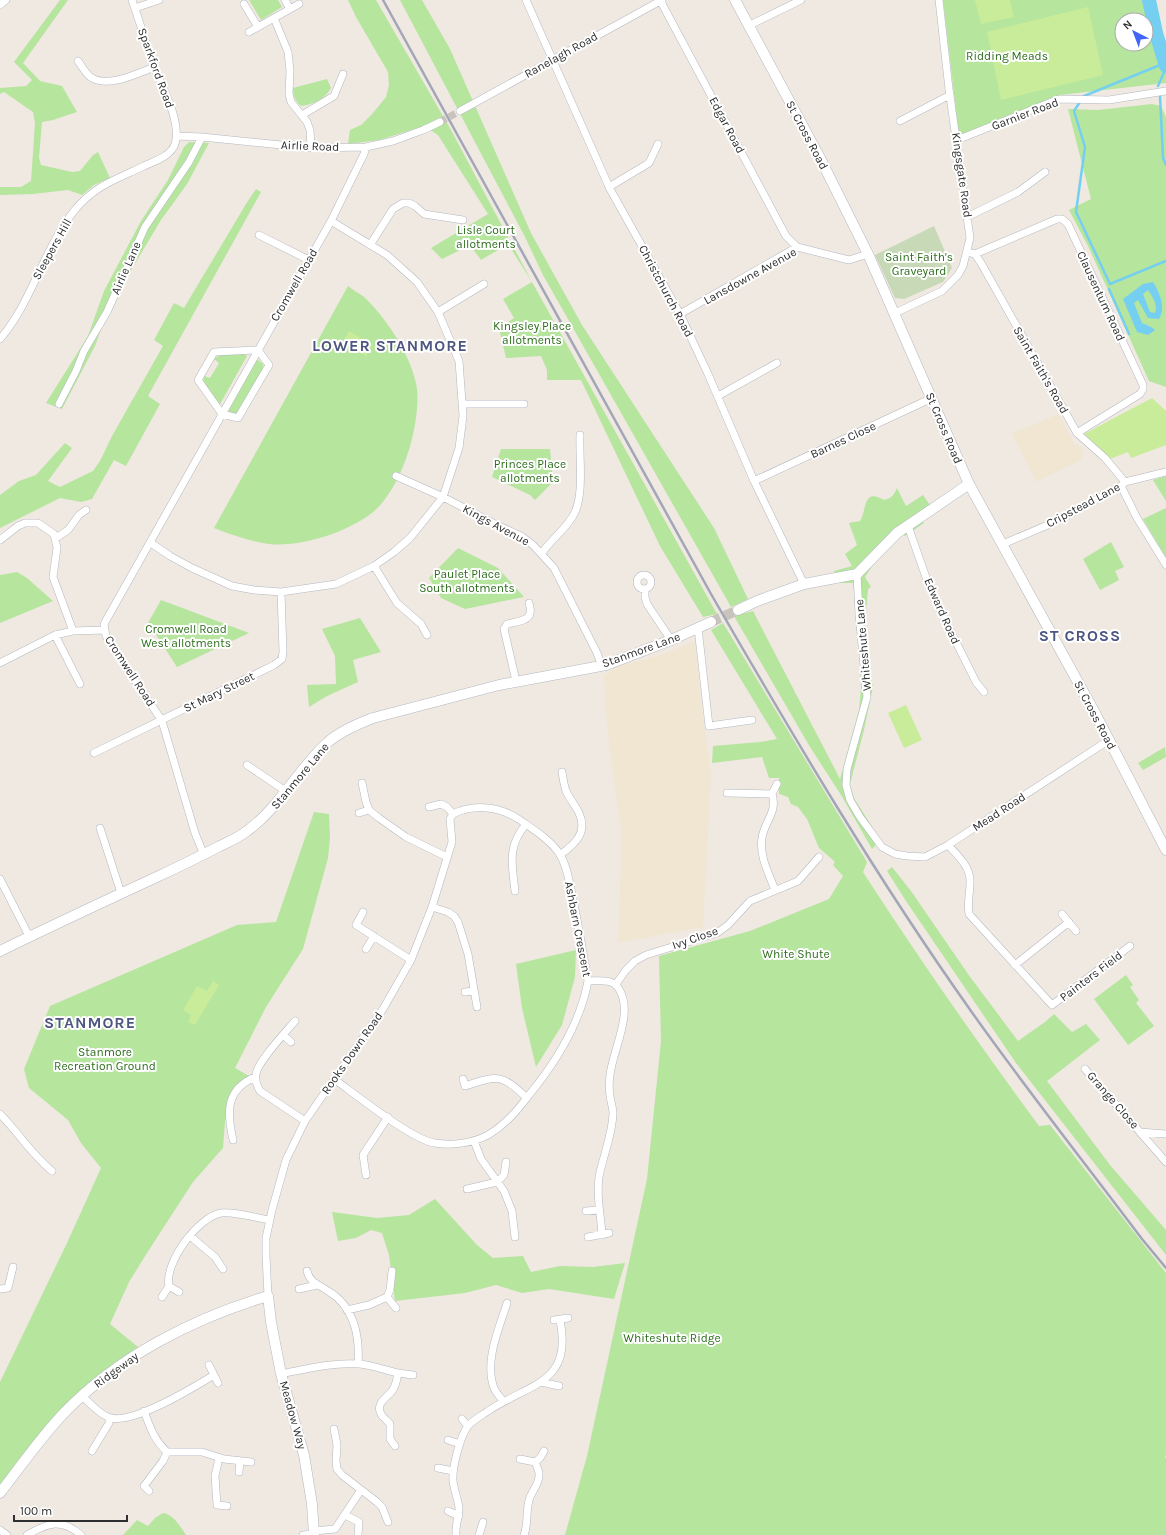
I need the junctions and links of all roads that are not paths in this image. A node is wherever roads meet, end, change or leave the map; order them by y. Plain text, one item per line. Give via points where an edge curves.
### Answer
1 (6, 0) edge
2 (132, 0) edge
3 (159, 0) edge
4 (285, 0) edge
5 (526, 0) edge
6 (661, 0) edge
7 (735, 0) edge
8 (801, 0) edge
9 (939, 0) edge
10 (244, 4) dead end
11 (299, 4) dead end
12 (0, 5) edge
13 (135, 8) junction
14 (290, 9) junction
15 (274, 18) junction
16 (748, 26) junction
17 (258, 27) junction
18 (249, 32) dead end
19 (552, 60) junction
20 (78, 61) dead end
21 (155, 67) junction
22 (343, 74) dead end
23 (1166, 91) edge
24 (950, 95) junction
25 (460, 111) tunnel mouth
26 (302, 115) junction
27 (900, 120) dead end
28 (440, 122) tunnel mouth
29 (177, 136) junction
30 (202, 137) junction
31 (957, 140) junction
32 (658, 144) dead end
33 (366, 147) junction
34 (311, 148) junction
35 (1045, 172) dead end
36 (609, 187) junction
37 (967, 217) junction
38 (463, 220) dead end
39 (331, 221) junction
40 (260, 235) dead end
41 (370, 245) junction
42 (797, 247) junction
43 (968, 251) junction
44 (868, 254) junction
45 (975, 254) junction
46 (309, 260) junction
47 (484, 284) dead end
48 (438, 312) junction
49 (895, 313) junction
50 (680, 314) junction
51 (0, 339) edge
52 (258, 350) junction
53 (777, 363) dead end
54 (718, 396) junction
55 (932, 398) junction
56 (59, 404) dead end
57 (463, 404) junction
58 (524, 404) dead end
59 (222, 414) junction
60 (1078, 433) junction
61 (580, 435) dead end
62 (1166, 472) edge
63 (396, 476) dead end
64 (754, 481) junction
65 (969, 484) junction
66 (1123, 484) junction
67 (443, 496) junction
68 (86, 510) dead end
69 (908, 526) junction
70 (56, 538) junction
71 (0, 540) edge
72 (151, 543) junction
73 (1003, 544) junction
74 (542, 553) junction
75 (1166, 565) edge
76 (374, 566) junction
77 (857, 574) junction
78 (804, 584) junction
79 (645, 590) dead end
80 (280, 592) junction
81 (529, 603) dead end
82 (738, 610) tunnel mouth
83 (711, 622) tunnel mouth
84 (698, 628) junction
85 (104, 630) junction
86 (73, 631) junction
87 (55, 635) junction
88 (427, 635) dead end
89 (671, 640) junction
90 (0, 663) edge
91 (602, 666) junction
92 (516, 681) junction
93 (80, 684) dead end
94 (984, 692) dead end
95 (752, 720) dead end
96 (162, 721) junction
97 (1109, 740) junction
98 (94, 753) dead end
99 (247, 764) dead end
100 (562, 772) dead end
101 (362, 784) dead end
102 (777, 784) dead end
103 (287, 792) junction
104 (727, 793) dead end
105 (772, 794) junction
106 (429, 807) dead end
107 (369, 810) junction
108 (359, 813) dead end
109 (453, 814) junction
110 (526, 824) junction
111 (100, 828) dead end
112 (948, 845) junction
113 (882, 847) joint
114 (1166, 850) edge
115 (204, 855) junction
116 (560, 855) junction
117 (447, 857) junction
118 (819, 857) dead end
119 (0, 879) edge
120 (775, 890) junction
121 (515, 891) dead end
122 (121, 893) junction
123 (432, 906) junction
124 (363, 912) dead end
125 (1062, 914) dead end
126 (1069, 922) junction
127 (1076, 931) dead end
128 (28, 936) junction
129 (374, 936) junction
130 (1130, 946) dead end
131 (366, 949) dead end
132 (0, 952) edge
133 (411, 960) junction
134 (1015, 966) junction
135 (588, 981) junction
136 (616, 984) junction
137 (474, 991) junction
138 (465, 992) dead end
139 (477, 1008) dead end
140 (295, 1021) dead end
141 (283, 1035) junction
142 (291, 1042) dead end
143 (1086, 1069) dead end
144 (255, 1077) junction
145 (334, 1079) junction
146 (463, 1079) dead end
147 (527, 1098) junction
148 (0, 1114) edge
149 (388, 1117) junction
150 (305, 1121) junction
151 (1140, 1132) junction
152 (1166, 1134) edge
153 (233, 1140) dead end
154 (474, 1141) junction
155 (506, 1162) dead end
156 (1166, 1162) edge
157 (52, 1171) dead end
158 (366, 1175) dead end
159 (497, 1182) junction
160 (467, 1189) dead end
161 (599, 1210) junction
162 (586, 1211) dead end
163 (270, 1220) junction
164 (190, 1236) junction
165 (515, 1237) dead end
166 (588, 1237) dead end
167 (13, 1267) dead end
168 (223, 1269) dead end
169 (307, 1271) dead end
170 (392, 1271) dead end
171 (317, 1285) junction
172 (169, 1286) junction
173 (0, 1289) edge
174 (298, 1289) dead end
175 (179, 1292) dead end
176 (268, 1296) junction
177 (162, 1297) dead end
178 (387, 1298) junction
179 (507, 1303) dead end
180 (396, 1308) dead end
181 (347, 1310) junction
182 (568, 1318) dead end
183 (358, 1364) junction
184 (209, 1365) dead end
185 (398, 1373) junction
186 (281, 1374) junction
187 (214, 1375) junction
188 (414, 1375) dead end
189 (541, 1382) junction
190 (218, 1383) dead end
191 (559, 1386) dead end
192 (82, 1396) junction
193 (503, 1401) junction
194 (144, 1411) junction
195 (109, 1418) junction
196 (462, 1419) dead end
197 (468, 1426) junction
198 (334, 1429) dead end
199 (448, 1440) dead end
200 (460, 1444) junction
201 (395, 1446) dead end
202 (92, 1451) dead end
203 (544, 1451) dead end
204 (167, 1452) junction
205 (219, 1458) junction
206 (520, 1459) dead end
207 (240, 1461) junction
208 (251, 1462) dead end
209 (535, 1462) junction
210 (438, 1468) dead end
211 (453, 1471) junction
212 (239, 1472) dead end
213 (149, 1490) dead end
214 (361, 1490) junction
215 (0, 1493) edge
216 (227, 1506) dead end
217 (448, 1511) dead end
218 (345, 1516) junction
219 (459, 1516) junction
220 (388, 1522) dead end
221 (483, 1522) dead end
222 (0, 1530) edge
223 (311, 1534) edge
224 (7, 1535) edge
225 (27, 1535) edge
226 (81, 1535) edge
227 (358, 1535) edge
228 (456, 1535) edge
229 (479, 1535) edge
230 (524, 1535) edge

1 - 12 street
2 - 13 street, Sparkford Road
3 - 13 street
4 - 14 street
5 - 19 street, Christchurch Road
6 - 19 street, Ranelagh Road
6 - 42 street, Edgar Road via 786,236
7 - 16 street, St Cross Road
8 - 16 street
9 - 24 street, Kingsgate Road
10 - 17 street
11 - 14 street
13 - 21 street, Sparkford Road
14 - 15 street
15 - 17 street
15 - 26 street via 288,52 291,102
16 - 44 street, St Cross Road via 819,156
17 - 18 street
19 - 25 street, Ranelagh Road
19 - 36 street, Christchurch Road
20 - 21 street via 91,77 107,82
21 - 29 street, Sparkford Road via 174,116
22 - 26 street via 334,96
23 - 31 street, Garnier Road via 1109,100 1059,99
24 - 27 street
24 - 31 street, Kingsgate Road
26 - 34 street via 310,130
28 - 33 street, Airlie Road via 393,141
29 - 30 street, Airlie Road
29 - 51 street, Sleepers Hill via 171,151 146,166 100,187 84,199 60,230 20,310
30 - 34 street, Airlie Road
30 - 56 street, Airlie Lane via 189,162 145,227 107,312 84,351
31 - 37 street, Kingsgate Road
32 - 36 street via 649,163
33 - 34 street, Airlie Road
33 - 39 street, Cromwell Road
35 - 37 street via 1018,192
36 - 50 street, Christchurch Road
37 - 43 street, Kingsgate Road via 970,238
38 - 41 street via 424,214 415,206 403,203 393,209
39 - 41 street
39 - 46 street, Cromwell Road
40 - 46 street
41 - 48 street via 387,255 417,282
42 - 44 street, Lansdowne Avenue via 849,260
42 - 50 street, Lansdowne Avenue
43 - 45 street
43 - 49 street, Kingsgate Road via 958,275 942,291
44 - 49 street, St Cross Road
45 - 60 street, Saint Faith's Road
45 - 60 street, Clausentum Road via 1057,219 1062,219 1068,224 1143,386 1140,394
46 - 52 street, Cromwell Road
47 - 48 street
48 - 57 street via 459,361
49 - 55 street, St Cross Road
50 - 54 street, Christchurch Road
52 - 59 street, Cromwell Road
52 - 59 street via 269,364 238,418
52 - 59 street via 214,352 198,380
53 - 54 street
54 - 64 street, Christchurch Road
55 - 64 street, Barnes Close
55 - 65 street, St Cross Road
57 - 58 street
57 - 67 street via 458,448
59 - 72 street, Cromwell Road
60 - 66 street, Saint Faith's Road via 1105,458
61 - 74 street via 580,488 575,513
62 - 66 street, Cripstead Lane
63 - 67 street, Kings Avenue
64 - 78 street, Christchurch Road
65 - 69 street
65 - 73 street, St Cross Road
66 - 73 street, Cripstead Lane via 1057,521
66 - 75 street, Saint Faith's Road via 1137,518
67 - 74 street, Kings Avenue via 522,536
67 - 76 street via 410,538
68 - 70 street via 68,530
69 - 77 street via 897,533
69 - 94 street, Edward Road via 940,612 976,682
70 - 71 street via 44,525 31,522 18,526
70 - 86 street via 54,577
72 - 80 street via 192,568 232,586
72 - 85 street, Cromwell Road via 106,618
73 - 97 street, St Cross Road
74 - 91 street, Kings Avenue via 554,568
76 - 80 street via 336,584
76 - 88 street via 397,603 421,624
77 - 78 street
77 - 113 street, Whiteshute Lane via 867,697 847,769 846,784 850,800
78 - 82 street
79 - 89 street via 648,604
80 - 96 street, St Mary Street via 282,659
81 - 92 street via 529,616 524,620 507,624 504,629
83 - 84 street, Stanmore Lane
84 - 89 street, Stanmore Lane
84 - 95 street via 709,726
85 - 86 street
85 - 96 street, Cromwell Road
86 - 87 street
87 - 90 street
87 - 93 street
89 - 91 street, Stanmore Lane
91 - 92 street, Stanmore Lane
92 - 103 street, Stanmore Lane via 357,724 328,742
96 - 98 street, St Mary Street
96 - 115 street, Cromwell Road via 195,833
97 - 112 street, Mead Road
97 - 114 street, St Cross Road
99 - 103 street
100 - 116 street via 565,788 579,813 581,827 578,840
101 - 107 street
102 - 105 street
103 - 115 street, Stanmore Lane via 271,811 247,831
104 - 105 street
105 - 120 street via 775,802 761,844
106 - 109 street via 441,804
107 - 108 street
107 - 117 street via 406,837
109 - 110 street, Ashbarn Crescent via 463,810 492,808 510,813
109 - 117 street, Rooks Down Road via 450,818 452,842
110 - 116 street, Ashbarn Crescent via 546,838
110 - 121 street via 514,842 512,854
111 - 122 street
112 - 113 street, Mead Road via 925,857 894,854
112 - 134 street via 966,866 971,882 967,904 969,914
115 - 122 street, Stanmore Lane
116 - 135 street, Ashbarn Crescent via 567,873
117 - 123 street, Rooks Down Road
118 - 120 street, Ivy Close via 798,881
119 - 128 street
120 - 136 street, Ivy Close via 750,901 717,933 646,955 635,961
122 - 128 street, Stanmore Lane
123 - 133 street, Rooks Down Road
123 - 137 street via 448,912 458,922 468,954
124 - 129 street via 356,924
125 - 126 street
126 - 127 street
126 - 134 street
128 - 132 street, Stanmore Lane
129 - 131 street
129 - 133 street
130 - 134 street, Painters Field via 1052,1005
133 - 145 street, Rooks Down Road via 383,1009
135 - 136 street via 607,981
135 - 147 street, Ashbarn Crescent via 576,1023 551,1068
136 - 161 street via 624,1001 623,1025 610,1075 613,1115 600,1177
137 - 138 street
137 - 139 street
140 - 141 street
141 - 142 street
141 - 144 street via 262,1062
143 - 151 street, Grange Close
144 - 150 street via 260,1091
144 - 153 street via 241,1085 232,1098 228,1116
145 - 149 street, Ashbarn Crescent
145 - 150 street, Rooks Down Road
146 - 147 street via 465,1086 492,1078 502,1079 511,1083
147 - 154 street, Ashbarn Crescent via 504,1124
148 - 157 street
149 - 154 street, Ashbarn Crescent via 415,1135 434,1143
149 - 158 street via 363,1155
150 - 163 street, Rooks Down Road via 286,1160
151 - 152 street
151 - 156 street, Grange Close
154 - 159 street via 481,1159
155 - 159 street via 504,1175
159 - 160 street
159 - 165 street via 504,1191 512,1211
161 - 162 street
161 - 166 street via 606,1234
163 - 164 street via 222,1212 203,1222
163 - 176 street, Rooks Down Road via 266,1238
164 - 168 street via 215,1257
164 - 172 street via 171,1267
167 - 173 street via 8,1288
169 - 171 street via 309,1278
170 - 178 street
171 - 174 street
171 - 181 street via 339,1299
172 - 175 street
172 - 177 street
176 - 186 street, Meadow Way
176 - 192 street, Ridgeway via 216,1314 168,1337 120,1366
178 - 180 street
178 - 181 street
179 - 193 street via 496,1336 491,1363 494,1390
181 - 183 street via 357,1332
182 - 189 street via 557,1320 563,1340 559,1362 552,1373
183 - 185 street
183 - 186 street via 316,1366
184 - 187 street
185 - 188 street
185 - 201 street via 396,1385 381,1401 380,1408 381,1414 390,1424 390,1439
186 - 223 street, Meadow Way via 304,1455 312,1504
187 - 190 street
187 - 194 street via 181,1395
189 - 191 street
189 - 193 street
192 - 195 street
192 - 215 street, Ridgeway via 48,1431
193 - 197 street
194 - 195 street via 121,1419
194 - 204 street via 152,1434
195 - 202 street via 109,1423
196 - 197 street
197 - 200 street
198 - 214 street via 338,1468 342,1475
199 - 200 street
200 - 211 street
203 - 209 street
204 - 205 street via 202,1452
204 - 213 street via 144,1486
205 - 207 street
205 - 216 street via 215,1476 217,1505
206 - 209 street
207 - 208 street
207 - 212 street
209 - 230 street via 540,1474 526,1511 527,1524
210 - 211 street
211 - 219 street
214 - 218 street
214 - 220 street via 382,1507
217 - 219 street
218 - 223 street via 335,1529
218 - 227 street via 359,1522
219 - 228 street
221 - 229 street
222 - 224 street
225 - 226 street via 55,1523 68,1526

